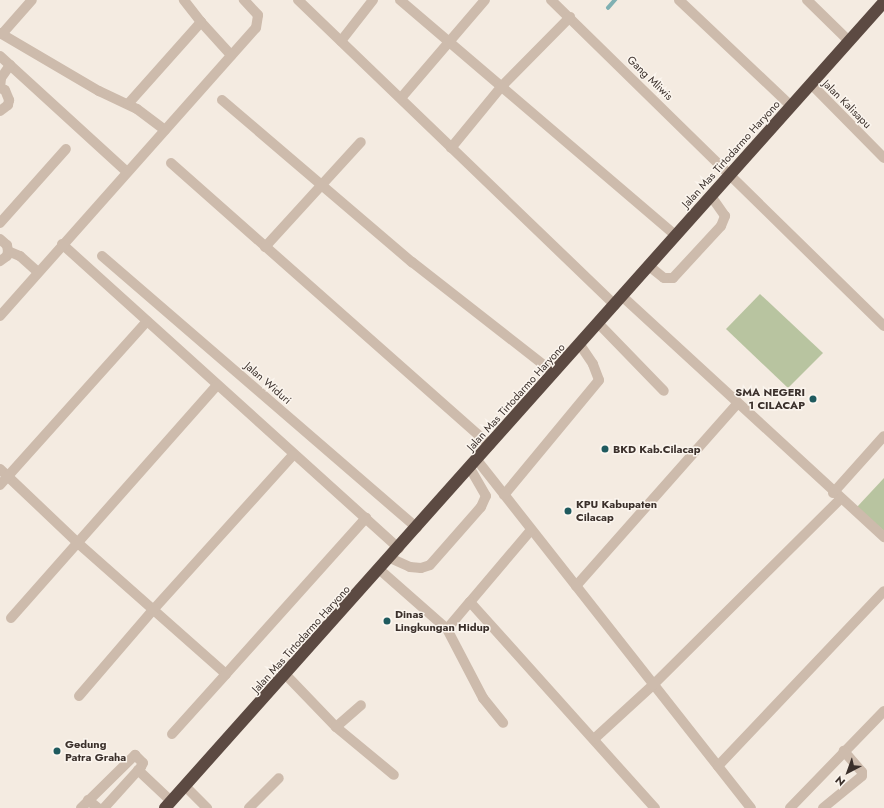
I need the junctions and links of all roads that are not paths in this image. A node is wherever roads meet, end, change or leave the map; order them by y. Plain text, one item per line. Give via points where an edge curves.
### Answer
1 (32, 0) edge
2 (184, 0) edge
3 (244, 0) edge
4 (298, 0) edge
5 (373, 0) edge
6 (400, 0) edge
7 (485, 0) edge
8 (552, 0) edge
9 (679, 0) edge
10 (807, 0) edge
11 (883, 4) edge
12 (570, 17) junction
13 (201, 22) junction
14 (1, 34) edge
15 (848, 40) junction
16 (341, 41) junction
17 (449, 41) junction
18 (231, 55) junction
19 (0, 56) edge
20 (10, 65) junction
21 (0, 81) edge
22 (810, 84) junction
23 (502, 86) junction
24 (0, 88) edge
25 (401, 98) junction
26 (222, 100) dead end
27 (128, 104) junction
28 (791, 106) junction
29 (0, 111) edge
30 (165, 130) junction
31 (361, 142) dead end
32 (451, 148) junction
33 (66, 149) dead end
34 (884, 158) edge
35 (171, 164) dead end
36 (127, 172) junction
37 (731, 174) junction
38 (320, 185) junction
39 (711, 196) junction
40 (0, 223) edge
41 (676, 236) junction
42 (0, 238) edge
43 (62, 244) junction
44 (265, 248) junction
45 (8, 251) junction
46 (102, 256) dead end
47 (0, 261) edge
48 (649, 266) junction
49 (38, 272) junction
50 (619, 301) junction
51 (0, 316) edge
52 (147, 321) junction
53 (599, 324) junction
54 (884, 326) edge
55 (580, 345) junction
56 (554, 373) junction
57 (217, 385) junction
58 (664, 391) dead end
59 (737, 404) junction
60 (884, 436) edge
61 (490, 445) junction
62 (293, 455) junction
63 (473, 464) junction
64 (4, 473) edge
65 (0, 485) edge
66 (504, 495) junction
67 (837, 496) junction
68 (366, 518) junction
69 (418, 528) junction
70 (531, 530) junction
71 (884, 537) edge
72 (79, 544) junction
73 (399, 548) junction
74 (390, 558) junction
75 (380, 570) junction
76 (576, 586) junction
77 (884, 591) edge
78 (470, 602) junction
79 (153, 610) junction
80 (11, 618) dead end
81 (447, 629) junction
82 (226, 674) junction
83 (286, 675) junction
84 (653, 685) junction
85 (79, 696) dead end
86 (361, 705) dead end
87 (884, 711) edge
88 (503, 723) dead end
89 (336, 727) junction
90 (172, 734) dead end
91 (594, 739) junction
92 (844, 751) junction
93 (718, 766) junction
94 (138, 770) junction
95 (394, 775) dead end
96 (280, 778) dead end
97 (186, 787) junction
98 (88, 800) junction
99 (168, 805) edge
100 (81, 808) edge
101 (98, 808) edge
102 (104, 808) edge
103 (207, 808) edge
104 (249, 808) edge
105 (655, 808) edge
106 (751, 808) edge
107 (790, 808) edge
108 (823, 808) edge

1 - 14 street
2 - 13 street
3 - 18 street via 258,15 259,21
4 - 16 street
5 - 16 street
6 - 17 street
7 - 17 street
8 - 12 street, Gang Mliwis
9 - 28 street
10 - 15 street
11 - 15 highway, Jalan Mas Tirtodarmo Haryono
12 - 23 street
12 - 37 street, Gang Mliwis
13 - 18 street
13 - 27 street
14 - 27 street via 99,91
15 - 22 highway, Jalan Mas Tirtodarmo Haryono
16 - 25 street
17 - 23 street
17 - 25 street
18 - 30 street
19 - 20 street
20 - 21 street
20 - 36 street
21 - 24 street
22 - 28 highway, Jalan Mas Tirtodarmo Haryono
22 - 34 street, Jalan Kalisapu
23 - 32 street
23 - 41 street
24 - 29 street via 8,95 9,100 8,105
25 - 32 street
26 - 38 street
27 - 30 street
28 - 37 highway, Jalan Mas Tirtodarmo Haryono
30 - 36 street
31 - 38 street
32 - 50 street
33 - 40 street
35 - 44 street
36 - 43 street
37 - 39 highway, Jalan Mas Tirtodarmo Haryono
37 - 54 street, Gang Mliwis
38 - 44 street
38 - 56 street via 412,262
39 - 41 highway, Jalan Mas Tirtodarmo Haryono
39 - 48 street via 725,216 722,226 673,278 664,278
41 - 48 highway, Jalan Mas Tirtodarmo Haryono
42 - 45 street via 8,245
43 - 49 street
43 - 52 street
44 - 61 street
45 - 47 street
45 - 49 street via 20,256
46 - 69 street, Jalan Widuri
48 - 50 highway, Jalan Mas Tirtodarmo Haryono
49 - 51 street
50 - 53 highway, Jalan Mas Tirtodarmo Haryono
50 - 59 street
52 - 57 street
52 - 64 street
53 - 55 highway, Jalan Mas Tirtodarmo Haryono
53 - 58 street
55 - 56 highway, Jalan Mas Tirtodarmo Haryono
55 - 66 street via 595,368 599,380
56 - 61 highway, Jalan Mas Tirtodarmo Haryono
57 - 62 street
57 - 72 street
59 - 67 street
59 - 76 street
60 - 67 street
61 - 63 highway, Jalan Mas Tirtodarmo Haryono
62 - 68 street
62 - 79 street
63 - 66 street
63 - 69 highway, Jalan Mas Tirtodarmo Haryono
63 - 74 street via 486,496 481,507 430,565 421,568 410,567
64 - 65 street
64 - 72 street
66 - 70 street
67 - 71 street
67 - 84 street
68 - 73 street
68 - 82 street
69 - 73 highway, Jalan Mas Tirtodarmo Haryono
70 - 76 street
70 - 78 street
72 - 79 street
72 - 80 street
73 - 74 highway, Jalan Mas Tirtodarmo Haryono
74 - 75 highway, Jalan Mas Tirtodarmo Haryono
75 - 81 street
75 - 83 highway, Jalan Mas Tirtodarmo Haryono
76 - 84 street
77 - 93 street
78 - 81 street
78 - 91 street
79 - 82 street
79 - 85 street
81 - 88 street via 483,698
82 - 90 street
83 - 89 street
83 - 97 highway, Jalan Mas Tirtodarmo Haryono
84 - 91 street
84 - 93 street
86 - 89 street
87 - 92 street
89 - 95 street
91 - 105 street
92 - 107 street
92 - 108 street via 862,772 862,776
93 - 106 street
94 - 98 street via 143,763 135,755
94 - 99 street
94 - 102 street
96 - 104 street
97 - 99 highway, Jalan Mas Tirtodarmo Haryono
97 - 103 street
98 - 100 street
98 - 101 street

